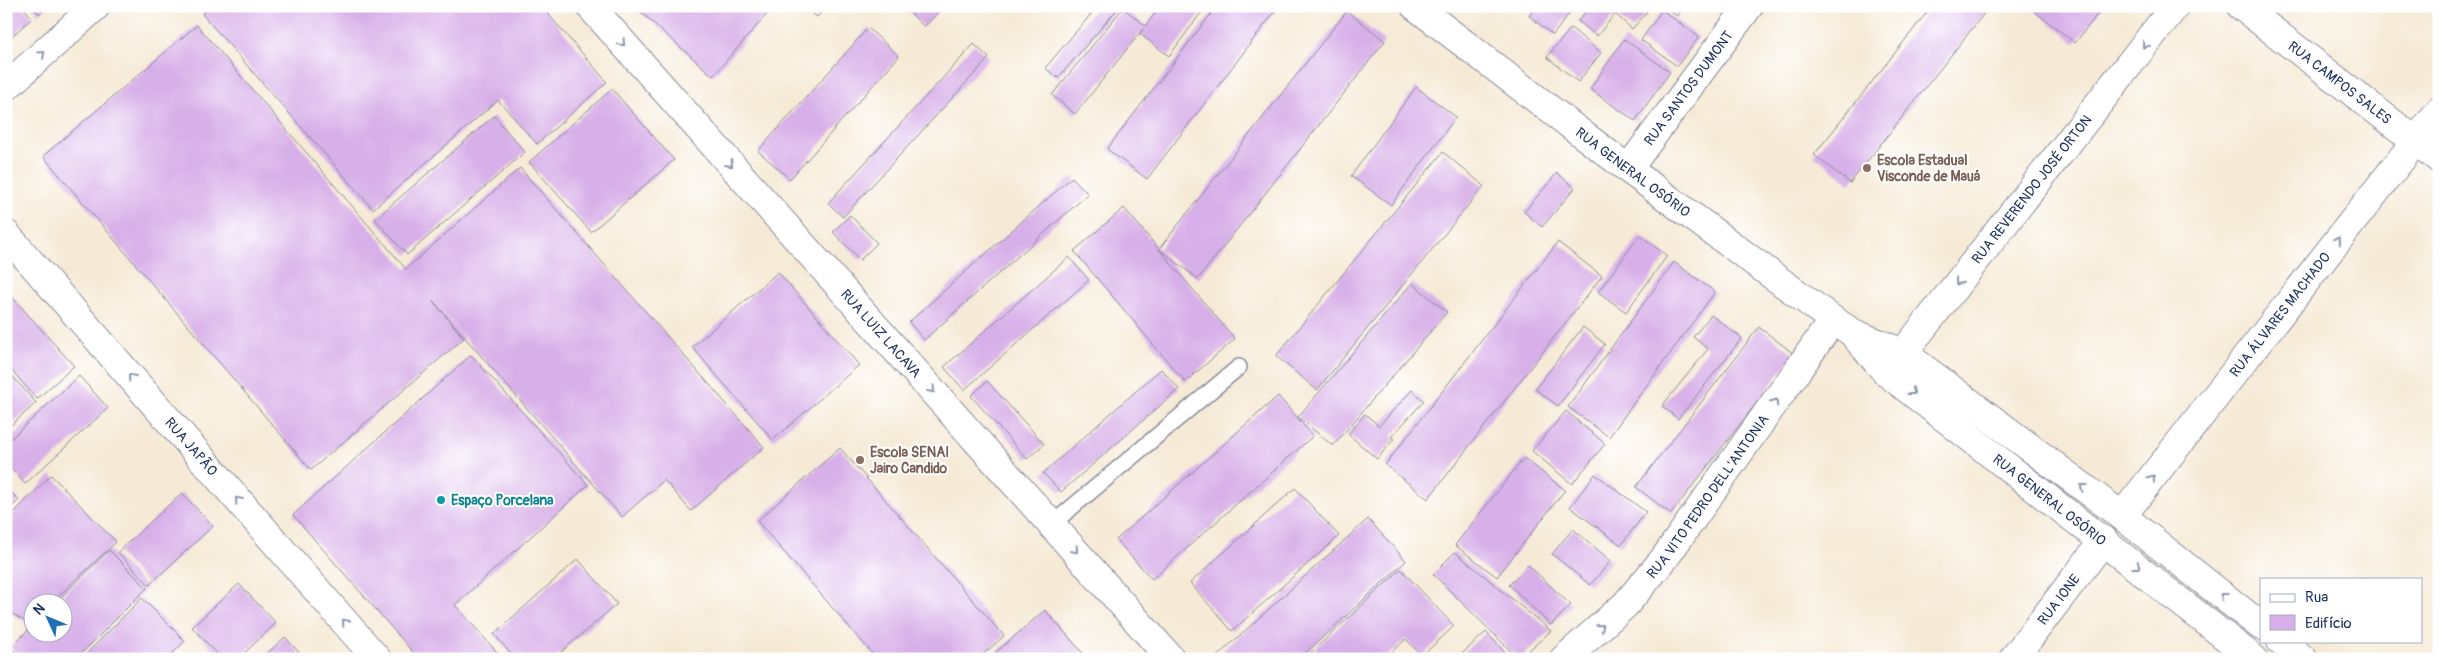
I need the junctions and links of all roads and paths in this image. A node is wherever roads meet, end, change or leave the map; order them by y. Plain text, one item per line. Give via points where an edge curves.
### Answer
1 (96, 6) edge
2 (590, 6) edge
3 (1415, 6) edge
4 (1749, 6) edge
5 (2175, 6) edge
6 (2241, 6) edge
7 (6, 87) edge
8 (2439, 112) edge
9 (2415, 141) junction
10 (2439, 159) edge
11 (1628, 169) junction
12 (6, 234) edge
13 (1843, 327) junction
14 (1895, 363) junction
15 (1239, 367) dead end
16 (2122, 516) junction
17 (1052, 524) junction
18 (2104, 540) junction
19 (2260, 625) edge
20 (2282, 642) edge
21 (377, 659) edge
22 (1171, 659) edge
23 (1564, 659) edge
24 (2013, 659) edge
25 (2254, 659) edge
26 (2303, 659) edge

7 -> 1 street
2 -> 17 street, RUA LUIZ LACAVA
3 - 11 street, RUA GENERAL OSÓRIO
4 - 11 street, RUA SANTOS DUMONT
5 -> 14 street, RUA REVERENDO JOSÉ ORTON
6 - 9 street, RUA CAMPOS SALES
8 - 9 street, RUA ÁLVARES MACHADO
9 - 10 street, RUA CAMPOS SALES
16 -> 9 street, RUA ÁLVARES MACHADO
11 - 13 street, RUA GENERAL OSÓRIO
21 -> 12 street, RUA JAPÃO
13 - 14 street, RUA GENERAL OSÓRIO
23 -> 13 street, RUA VITO PEDRO DELL'ANTONIA via 1625,606
16 -> 14 street, RUA GENERAL OSÓRIO
14 -> 18 street, RUA GENERAL OSÓRIO
15 - 17 lane
19 -> 16 street, RUA GENERAL OSÓRIO
17 -> 22 street, RUA LUIZ LACAVA
18 - 24 street, RUA IONE
18 -> 25 street, RUA GENERAL OSÓRIO
20 - 26 street

